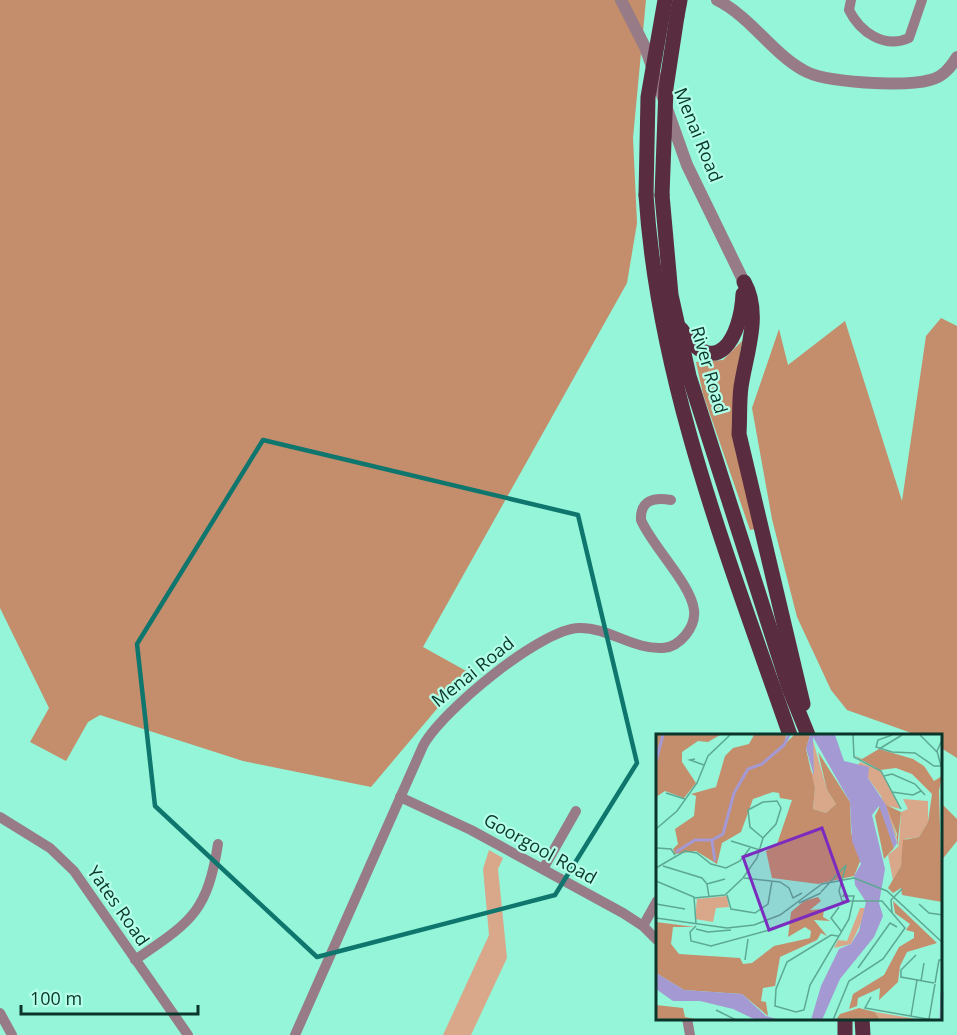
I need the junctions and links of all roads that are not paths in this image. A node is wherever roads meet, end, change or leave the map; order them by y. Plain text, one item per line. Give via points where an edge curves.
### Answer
1 (621, 0) edge
2 (665, 0) edge
3 (681, 0) edge
4 (717, 0) edge
5 (851, 0) edge
6 (922, 0) edge
7 (957, 57) edge
8 (744, 282) junction
9 (676, 322) junction
10 (671, 500) dead end
11 (808, 733) edge
12 (790, 734) edge
13 (400, 797) junction
14 (576, 811) dead end
15 (0, 817) edge
16 (218, 844) dead end
17 (543, 869) junction
18 (656, 904) edge
19 (643, 926) junction
20 (656, 939) edge
21 (135, 960) junction
22 (0, 1013) edge
23 (687, 1020) edge
24 (844, 1020) edge
25 (862, 1020) edge
26 (12, 1035) edge
27 (188, 1035) edge
28 (295, 1035) edge
29 (690, 1035) edge
30 (845, 1035) edge
31 (863, 1035) edge

1 - 8 street, Menai Road via 645,47 687,165
2 - 12 main road, River Road, bridge via 648,98 646,195 656,294 689,434
3 - 9 main road, River Road, bridge via 666,88 662,195
4 - 7 street via 748,21 798,67 831,80 915,83 942,75
5 - 6 street via 849,10 856,25 880,40 900,42 909,38
8 - 9 main road via 743,311 737,332 723,350 698,348
8 - 11 main road via 750,294 753,326 741,390 739,434 799,680
9 - 11 main road, River Road via 724,487 789,688
10 - 13 street, Menai Road via 649,501 641,512 641,520 689,596 694,611 690,628 681,641 664,648 579,628 542,641 446,714 428,737
13 - 17 street, Goorgool Road
13 - 28 street, Menai Road
14 - 17 street
15 - 21 street, Yates Road via 50,848 74,871
16 - 21 street via 214,871 197,914
17 - 19 street, Goorgool Road
18 - 19 street
19 - 20 street, Goorgool Road
21 - 27 street, Yates Road
22 - 26 street
23 - 29 street
24 - 30 main road
25 - 31 main road

